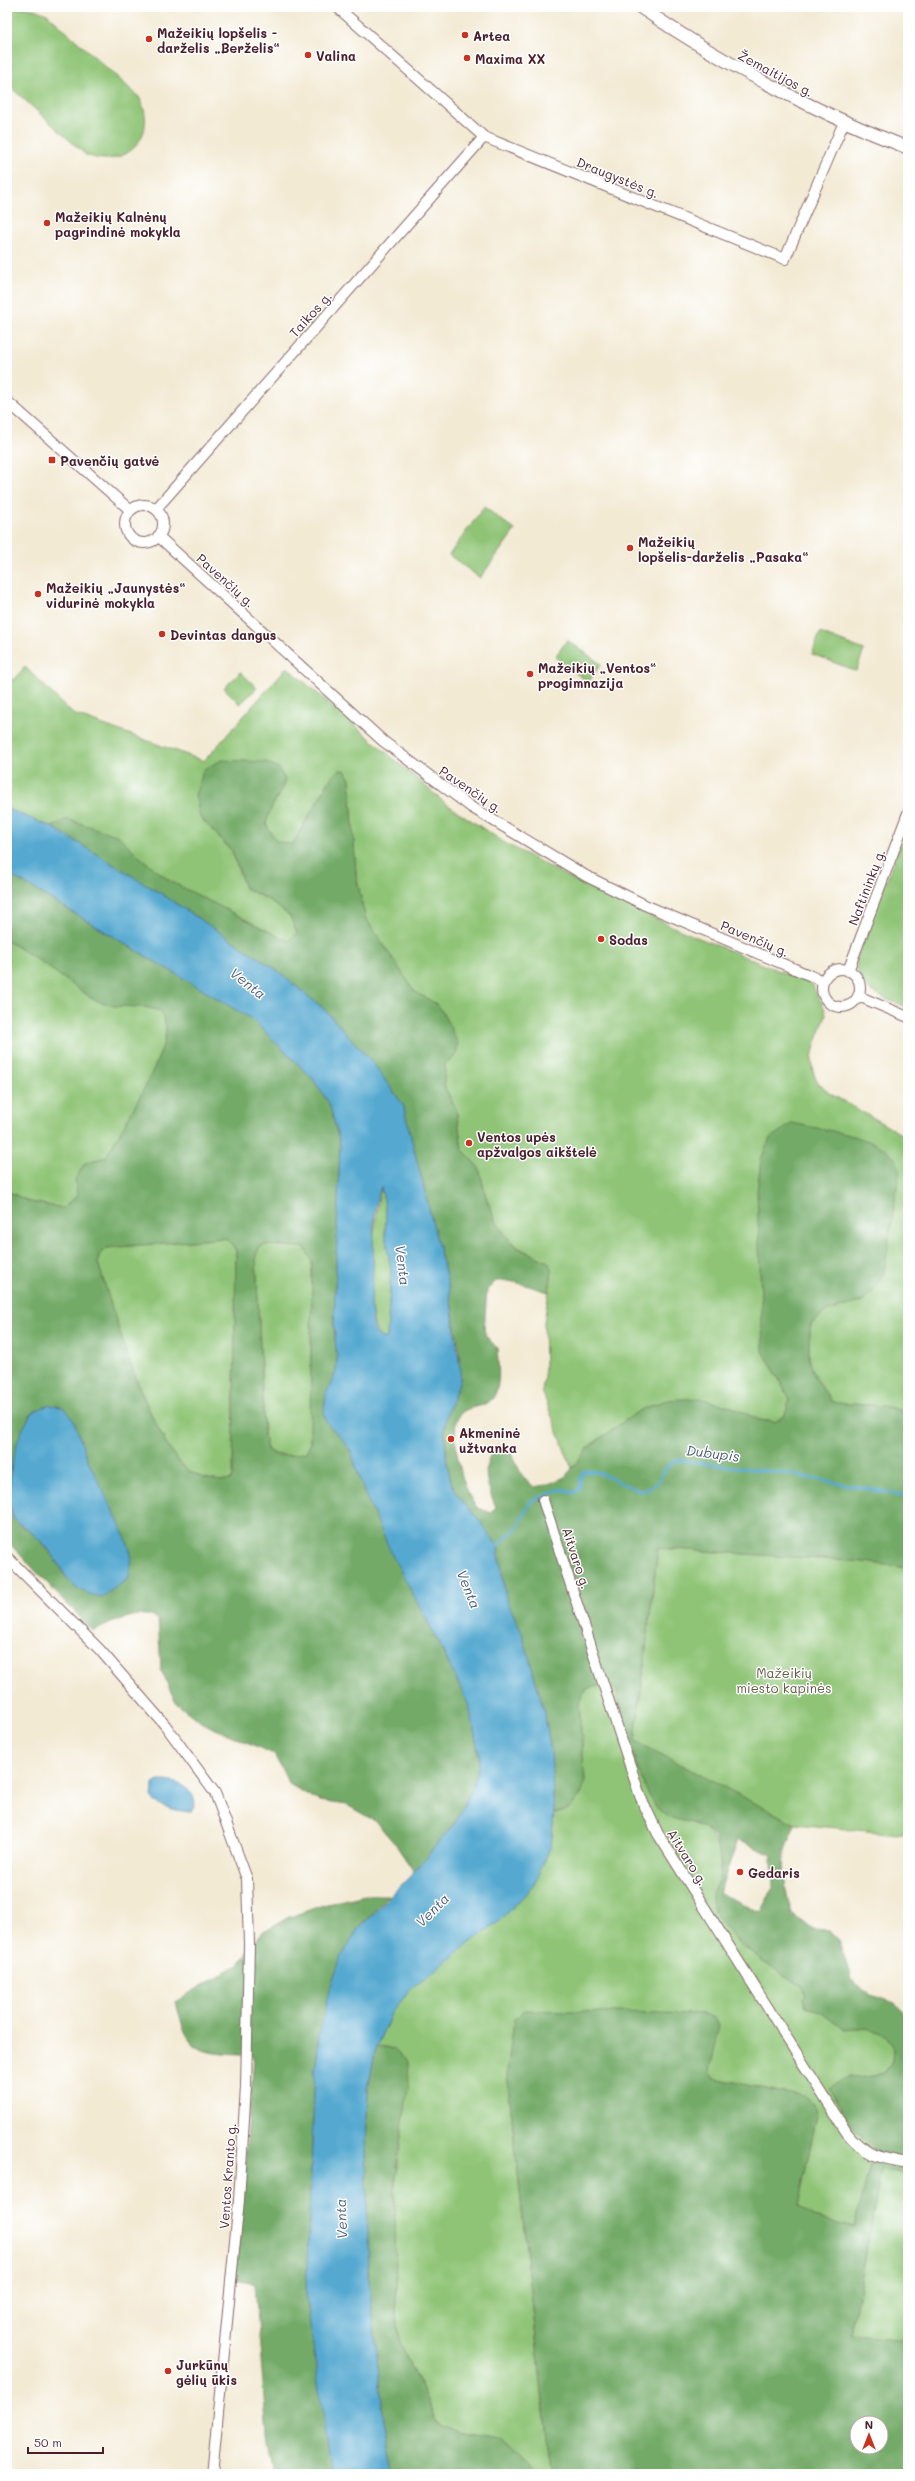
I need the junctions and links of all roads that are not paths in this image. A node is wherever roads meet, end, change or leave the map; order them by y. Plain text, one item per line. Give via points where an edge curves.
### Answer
1 (337, 7) edge
2 (640, 7) edge
3 (844, 122) junction
4 (484, 137) junction
5 (908, 148) edge
6 (7, 401) edge
7 (156, 509) junction
8 (130, 510) junction
9 (158, 536) junction
10 (908, 812) edge
11 (848, 970) junction
12 (824, 981) junction
13 (858, 996) junction
14 (908, 1017) edge
15 (543, 1500) dead end
16 (7, 1556) edge
17 (908, 2163) edge
18 (212, 2474) edge

1 - 4 street, Draugystės g.
2 - 3 main road, Žemaitijos g. via 704,50 751,77
3 - 4 street, Draugystės g. via 785,259
3 - 5 main road, Žemaitijos g.
4 - 7 street, Taikos g.
6 - 8 street
7 - 8 street via 145,505
7 - 9 street via 163,522
8 - 9 street via 125,520 130,536 144,542
9 - 12 street, Pavenčių g. via 383,742 471,807 592,879 645,905
10 - 11 street, Naftininkų g.
11 - 12 street via 831,972
11 - 13 street via 857,978 860,990
12 - 13 street via 823,993 835,1006 851,1004
13 - 14 street
15 - 17 street, Aitvaro g. via 640,1796 658,1834 847,2133 859,2147 879,2158
16 - 18 street, Ventos Kranto g. via 100,1650 170,1732 215,1793 247,1879 249,1944 245,2102 239,2200

